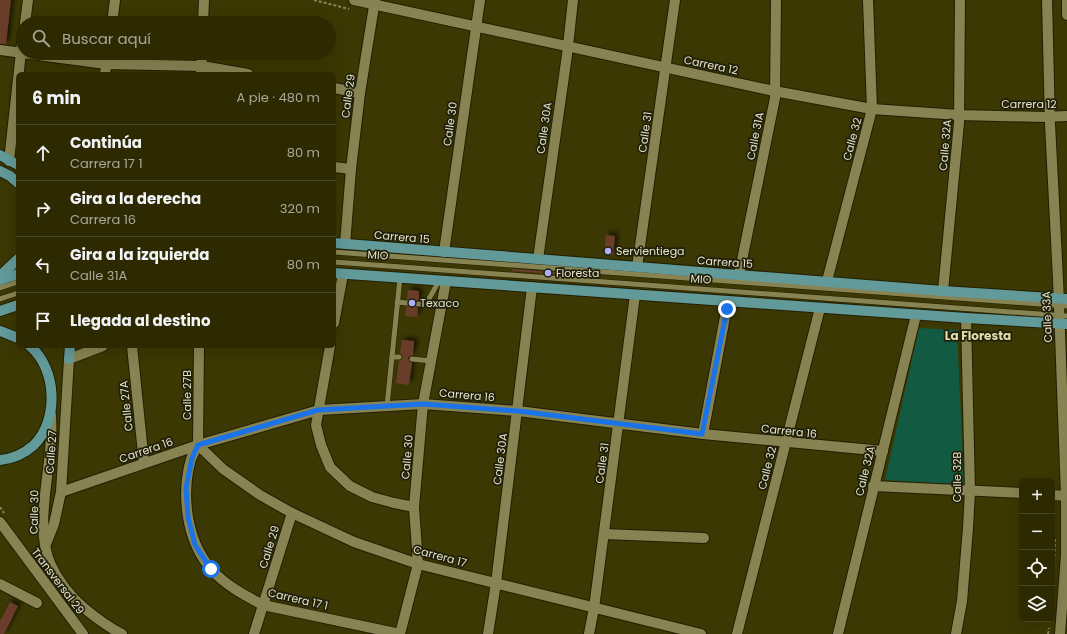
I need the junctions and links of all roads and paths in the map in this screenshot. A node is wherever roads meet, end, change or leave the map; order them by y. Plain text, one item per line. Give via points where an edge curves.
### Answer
1 (28, 0) edge
2 (115, 0) edge
3 (204, 0) edge
4 (354, 0) edge
5 (480, 0) edge
6 (573, 0) edge
7 (675, 0) edge
8 (776, 0) edge
9 (868, 0) edge
10 (960, 0) edge
11 (1047, 0) edge
12 (1067, 0) edge
13 (375, 3) edge
14 (1067, 12) edge
15 (1067, 15) edge
16 (25, 16) edge
17 (113, 16) edge
18 (203, 16) edge
19 (476, 26) junction
20 (568, 47) junction
21 (0, 50) edge
22 (16, 52) edge
23 (21, 60) edge
24 (59, 60) edge
25 (202, 60) edge
26 (666, 67) junction
27 (106, 69) edge
28 (201, 70) edge
29 (20, 72) edge
30 (224, 72) edge
31 (336, 88) edge
32 (774, 91) junction
33 (360, 93) junction
34 (16, 102) edge
35 (872, 109) junction
36 (959, 115) junction
37 (1067, 116) edge
38 (1050, 117) junction
39 (9, 160) edge
40 (336, 167) edge
41 (351, 169) junction
42 (0, 170) edge
43 (16, 181) edge
44 (336, 243) edge
45 (345, 244) junction
46 (336, 252) edge
47 (444, 252) junction
48 (538, 260) junction
49 (16, 261) edge
50 (336, 262) edge
51 (637, 267) junction
52 (338, 273) edge
53 (16, 275) edge
54 (739, 275) junction
55 (0, 276) edge
56 (400, 278) junction
57 (0, 280) edge
58 (442, 281) junction
59 (827, 281) junction
60 (16, 283) edge
61 (532, 287) junction
62 (0, 288) edge
63 (944, 291) junction
64 (16, 294) edge
65 (635, 294) junction
66 (336, 298) edge
67 (0, 299) edge
68 (728, 301) junction
69 (397, 302) junction
70 (406, 303) dead end
71 (418, 304) dead end
72 (426, 304) junction
73 (441, 305) junction
74 (16, 306) edge
75 (820, 308) junction
76 (0, 311) edge
77 (1063, 311) edge
78 (916, 315) junction
79 (966, 318) junction
80 (0, 331) edge
81 (16, 337) edge
82 (32, 348) edge
83 (70, 348) edge
84 (98, 348) edge
85 (132, 348) edge
86 (199, 348) edge
87 (330, 348) edge
88 (392, 357) junction
89 (399, 357) dead end
90 (69, 359) junction
91 (412, 359) dead end
92 (431, 361) junction
93 (423, 404) junction
94 (386, 406) junction
95 (51, 407) junction
96 (318, 410) junction
97 (518, 411) junction
98 (619, 424) junction
99 (702, 434) junction
100 (786, 443) junction
101 (198, 445) junction
102 (883, 452) junction
103 (0, 460) edge
104 (144, 463) junction
105 (873, 486) junction
106 (970, 491) junction
107 (61, 492) junction
108 (1019, 493) edge
109 (1055, 495) edge
110 (1066, 496) edge
111 (414, 507) junction
112 (292, 513) junction
113 (0, 522) edge
114 (604, 534) junction
115 (704, 538) dead end
116 (46, 544) junction
117 (418, 564) junction
118 (496, 583) junction
119 (0, 584) edge
120 (37, 603) dead end
121 (263, 605) junction
122 (594, 608) junction
123 (672, 631) edge
124 (83, 634) edge
125 (122, 634) edge
126 (254, 634) edge
127 (400, 634) edge
128 (488, 634) edge
129 (589, 634) edge
130 (701, 634) edge
131 (737, 634) edge
132 (838, 634) edge
133 (956, 634) edge
134 (1060, 634) edge

1 - 16 street
2 - 17 street
3 - 18 street
4 - 13 street, Carrera 12
5 - 19 street, Calle 30
6 - 20 street, Calle 30A
7 - 26 street, Calle 31
8 - 32 street, Calle 31A
9 - 35 street, Calle 32
10 - 36 street, Calle 32A
11 - 38 street, Calle 33A
12 - 14 street
13 - 19 street, Carrera 12
13 - 33 street, Calle 29
14 - 15 street
19 - 20 street, Carrera 12
19 - 47 street, Calle 30
20 - 26 street, Carrera 12
20 - 48 street, Calle 30A
21 - 22 street
23 - 29 street
24 - 27 street
25 - 28 street
26 - 32 street, Carrera 12
26 - 51 street, Calle 31
27 - 28 street
28 - 30 street
31 - 33 street
32 - 35 street, Carrera 12
32 - 54 street, Calle 31A via 775,98
33 - 41 street, Calle 29
34 - 39 street
35 - 36 street, Carrera 12
35 - 59 street, Calle 32
36 - 38 street, Carrera 12
36 - 63 street, Calle 32A
37 - 38 street, Carrera 12
38 - 77 street, Calle 33A
40 - 41 street
41 - 45 street, Calle 29
42 - 43 main road
44 - 45 main road, Carrera 15
45 - 47 main road, Carrera 15
46 - 77 lane, MIO
47 - 48 main road, Carrera 15
48 - 51 main road, Carrera 15
49 - 55 main road
50 - 77 lane, MIO
51 - 54 main road, Carrera 15
52 - 56 main road
52 - 66 street
53 - 57 main road
54 - 59 main road, Carrera 15
56 - 58 main road
56 - 69 lane
58 - 61 main road
58 - 72 lane
58 - 73 street, Calle 30
59 - 63 main road, Carrera 15
60 - 62 lane
61 - 65 main road
61 - 97 street, Calle 30A
63 - 77 main road, Carrera 15
64 - 67 lane
65 - 68 main road
65 - 98 street, Calle 31
68 - 75 main road
68 - 99 street
69 - 70 lane
69 - 88 lane
71 - 72 lane
72 - 73 lane
73 - 92 street, Calle 30
74 - 76 main road
75 - 78 main road
75 - 100 street, Calle 32
77 - 79 main road
77 - 110 street, Calle 33A
78 - 79 main road
78 - 102 street, Calle 32A
79 - 106 street, Calle 32B
80 - 81 main road
82 - 95 main road via 42,361 49,377
83 - 90 main road
84 - 90 street
85 - 104 street, Calle 27A
86 - 101 street, Calle 27B
87 - 96 street
88 - 89 lane
88 - 94 lane
90 - 107 street, Calle 27
91 - 92 lane
92 - 93 street, Calle 30
93 - 94 street, Carrera 16
93 - 97 street, Carrera 16
93 - 111 street, Calle 30
94 - 96 street, Carrera 16
95 - 103 main road via 45,428 34,445 23,453
95 - 116 street, Calle 30 via 51,436 44,507
96 - 101 street, Carrera 16
96 - 111 street via 316,425 330,467 350,486 372,497
97 - 98 street, Carrera 16
97 - 118 street, Calle 30A
98 - 99 street, Carrera 16
98 - 114 street, Calle 31
99 - 100 street, Carrera 16
100 - 102 street, Carrera 16
100 - 131 street, Calle 32
101 - 104 street, Carrera 16
101 - 112 street, Carrera 17 via 223,469 260,495
101 - 121 street, Carrera 17 1 via 192,458 186,488 188,517 195,545 211,569 230,586
102 - 105 street, Calle 32A
104 - 107 street, Carrera 16
105 - 106 street
105 - 132 street, Calle 32A
106 - 108 street
106 - 133 street, Calle 32B via 962,601
107 - 116 street, Calle 27 via 54,524
109 - 110 street
110 - 134 street, Calle 33A via 1066,555
111 - 117 street, Calle 30
112 - 117 street, Carrera 17 via 354,542
112 - 121 street, Calle 29
113 - 124 street, Transversal 29
114 - 115 street
114 - 122 street, Calle 31
116 - 125 street, Calle 30 via 51,564 74,600
117 - 118 street, Carrera 17
117 - 127 street, Calle 30
118 - 122 street, Carrera 17
118 - 128 street, Calle 30A
119 - 120 street
121 - 126 street, Calle 29
121 - 127 street, Carrera 17 1
122 - 123 street, Carrera 17
122 - 129 street, Calle 31
123 - 130 street, Carrera 17

